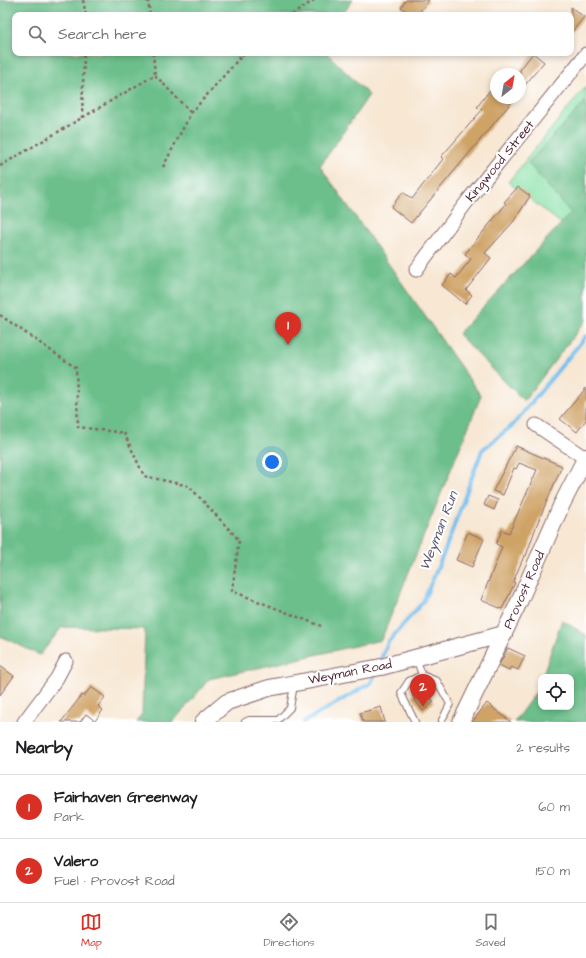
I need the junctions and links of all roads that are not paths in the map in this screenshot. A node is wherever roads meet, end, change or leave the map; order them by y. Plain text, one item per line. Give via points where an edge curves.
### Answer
1 (586, 54) edge
2 (416, 270) dead end
3 (536, 425) dead end
4 (585, 457) edge
5 (504, 634) junction
6 (414, 658) junction
7 (66, 661) dead end
8 (422, 675) junction
9 (294, 683) junction
10 (442, 721) edge
11 (24, 722) edge
12 (203, 722) edge
13 (245, 722) edge
14 (415, 722) edge
15 (461, 722) edge

1 - 2 street, Kingwood Street via 469,199
3 - 4 street
4 - 5 street, Provost Road
5 - 6 street, Weyman Road
5 - 15 street, Provost Road
6 - 8 lane
6 - 9 street, Weyman Road
7 - 11 street via 57,678
8 - 10 lane via 437,682 450,704
8 - 14 lane via 409,681 401,692
9 - 12 street, Weyman Road via 269,688 227,702
9 - 13 lane via 290,708 278,720

